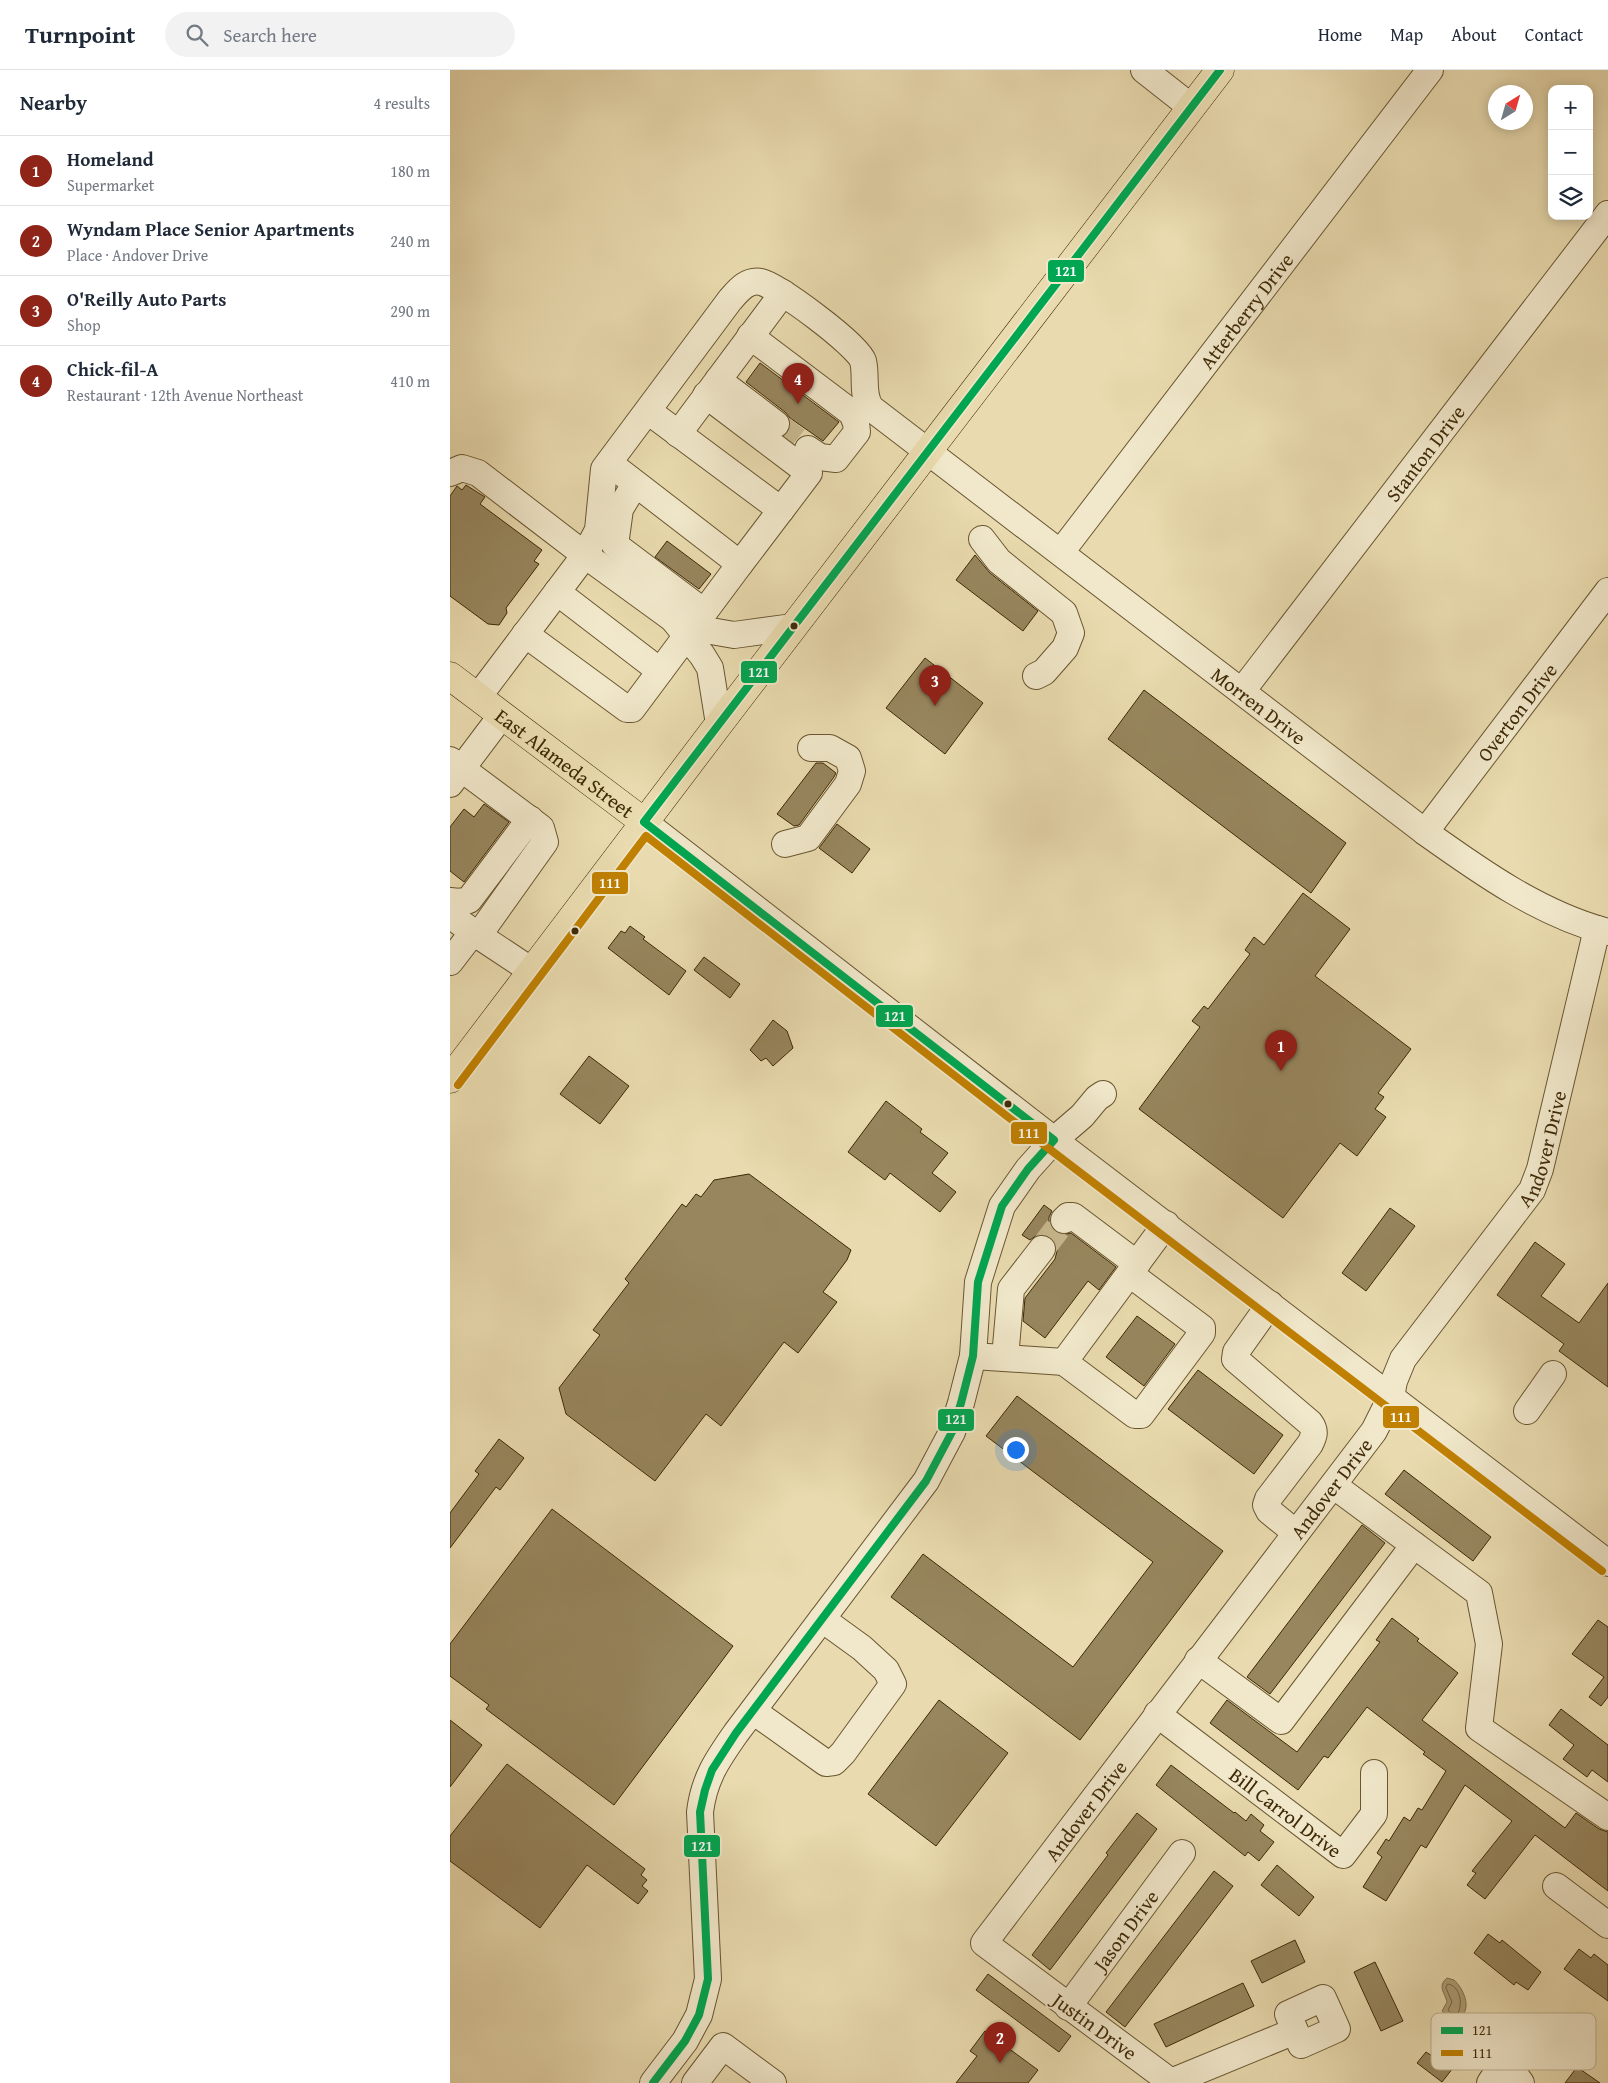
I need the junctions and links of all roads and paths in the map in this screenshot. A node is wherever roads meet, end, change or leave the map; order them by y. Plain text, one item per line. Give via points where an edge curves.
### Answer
1 (1144, 70) edge
2 (1220, 70) edge
3 (1430, 70) edge
4 (1191, 107) junction
5 (1608, 214) edge
6 (783, 293) junction
7 (750, 336) junction
8 (712, 388) junction
9 (648, 411) junction
10 (776, 424) tunnel mouth
11 (678, 434) junction
12 (928, 450) junction
13 (812, 460) junction
14 (609, 463) junction
15 (450, 473) edge
16 (635, 484) junction
17 (781, 510) junction
18 (982, 539) dead end
19 (1061, 552) junction
20 (585, 555) junction
21 (740, 564) junction
22 (1608, 591) edge
23 (557, 592) junction
24 (689, 623) junction
25 (793, 627) junction
26 (526, 634) junction
27 (660, 671) junction
28 (450, 676) edge
29 (1036, 676) dead end
30 (1242, 691) junction
31 (478, 697) junction
32 (502, 715) junction
33 (719, 724) junction
34 (811, 748) dead end
35 (454, 771) edge
36 (530, 819) junction
37 (644, 822) junction
38 (1425, 832) junction
39 (785, 844) dead end
40 (450, 901) edge
41 (450, 915) edge
42 (1603, 931) edge
43 (473, 932) junction
44 (450, 962) edge
45 (532, 971) junction
46 (453, 1068) edge
47 (1103, 1094) dead end
48 (1054, 1140) junction
49 (1066, 1218) dead end
50 (1166, 1224) junction
51 (1042, 1249) tunnel mouth
52 (1133, 1269) junction
53 (1270, 1304) junction
54 (973, 1356) junction
55 (1005, 1358) junction
56 (1064, 1362) junction
57 (1553, 1374) dead end
58 (1391, 1397) junction
59 (1527, 1411) dead end
60 (1333, 1485) junction
61 (1296, 1533) junction
62 (1414, 1545) junction
63 (1608, 1563) edge
64 (822, 1619) junction
65 (1198, 1660) junction
66 (753, 1711) junction
67 (1157, 1714) junction
68 (1374, 1774) dead end
69 (1608, 1817) edge
70 (1182, 1853) dead end
71 (1556, 1886) dead end
72 (1608, 1925) edge
73 (984, 1943) joint
74 (1068, 2006) junction
75 (1295, 2031) dead end
76 (1499, 2070) edge
77 (1511, 2070) edge
78 (662, 2080) edge
79 (695, 2083) edge
80 (773, 2083) edge
81 (1490, 2083) edge
82 (1521, 2083) edge

1 - 4 street
2 - 4 main road
3 - 19 street, Atterberry Drive
4 - 12 main road
5 - 30 street, Stanton Drive
6 - 7 street
6 - 9 street, Morren Drive via 760,281 745,284
6 - 12 street, Morren Drive via 849,342 862,359 866,402
7 - 8 street
7 - 13 street via 852,413 857,432 836,459
8 - 10 street
8 - 11 street
8 - 13 street
9 - 11 street
9 - 14 street, Morren Drive
11 - 17 street
12 - 19 street, Morren Drive
12 - 25 main road
13 - 17 street
14 - 16 street
14 - 20 street via 604,469 598,530
15 - 20 street via 462,468 478,473
16 - 21 street
16 - 24 street via 620,509 615,545
17 - 21 street
18 - 29 street via 999,561 1064,613 1071,632 1065,648 1044,672
19 - 30 street, Morren Drive
20 - 23 street
20 - 24 street
21 - 24 street
22 - 38 street, Overton Drive
23 - 26 street
23 - 27 street
24 - 25 street via 734,635
24 - 27 street
24 - 33 street via 710,668
25 - 33 main road
26 - 27 street via 627,709 632,709
26 - 31 street
28 - 31 main road, East Alameda Street
30 - 38 street, Morren Drive
31 - 32 main road, East Alameda Street
32 - 35 street
32 - 37 main road, East Alameda Street
33 - 37 main road
34 - 39 street via 830,748 848,758 852,771 848,784 808,838
35 - 36 street
36 - 40 street via 469,900
36 - 43 street via 541,828 545,842 483,929
37 - 45 main road
37 - 48 street, East Alameda Street
38 - 42 street, Morren Drive via 1517,893
41 - 43 street
42 - 58 street, Andover Drive via 1532,1190 1403,1359
43 - 44 street
43 - 45 street
45 - 46 main road
47 - 48 street
48 - 50 street, East Alameda Street
48 - 54 street via 1002,1206 978,1282
49 - 52 street via 1073,1216
50 - 52 street
50 - 53 street, East Alameda Street
51 - 55 street via 1011,1289
52 - 56 street
52 - 56 street via 1202,1328 1202,1333 1141,1415 1135,1415
53 - 58 street, East Alameda Street
53 - 61 street via 1236,1352 1235,1359 1314,1429 1310,1444 1266,1505
54 - 55 street
54 - 64 street via 952,1432 926,1481
55 - 56 street
57 - 59 street
58 - 60 street, Andover Drive via 1374,1431
58 - 63 street, East Alameda Street
60 - 61 street, Andover Drive
60 - 62 street
61 - 65 street, Andover Drive
62 - 65 street via 1282,1721
62 - 69 street via 1480,1594 1489,1644 1479,1728
64 - 66 street
64 - 66 street via 862,1648 886,1670 893,1684 843,1753 834,1762 826,1763
65 - 67 street, Andover Drive
66 - 78 street via 716,1761 702,1796 700,1812 708,1979 699,2015
67 - 68 street, Bill Carrol Drive via 1343,1855 1374,1814
67 - 73 street, Andover Drive
70 - 74 street, Jason Drive
71 - 72 street
73 - 74 street, Justin Drive
74 - 75 street, Justin Drive via 1171,2082
76 - 81 street
77 - 82 street
79 - 80 street via 723,2046

